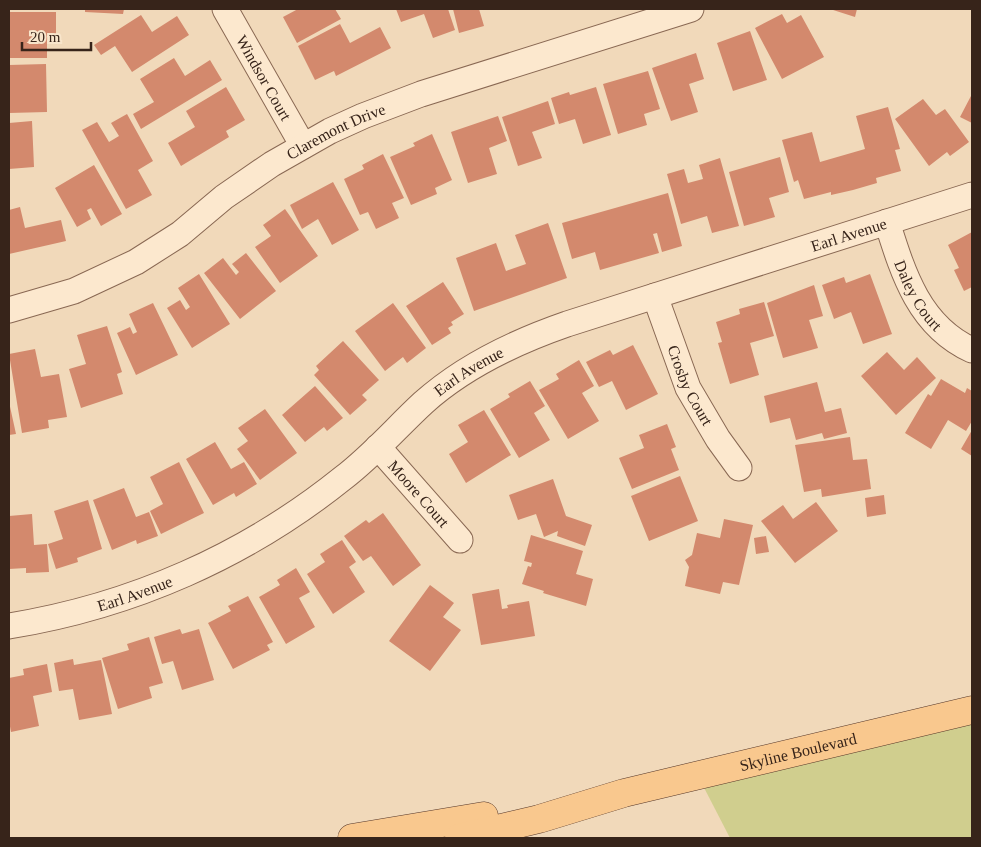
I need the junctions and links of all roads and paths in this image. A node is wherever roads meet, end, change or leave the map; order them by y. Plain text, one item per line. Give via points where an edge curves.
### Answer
1 (226, 9) edge
2 (691, 9) edge
3 (303, 146) junction
4 (972, 195) edge
5 (887, 222) junction
6 (655, 296) junction
7 (9, 310) edge
8 (972, 350) edge
9 (378, 447) junction
10 (739, 468) dead end
11 (460, 540) dead end
12 (9, 626) edge
13 (972, 710) edge
14 (624, 793) junction
15 (352, 838) edge
16 (459, 838) edge

1 - 3 street, Windsor Court
2 - 3 street, Claremont Drive via 422,94 363,116
3 - 7 street, Claremont Drive via 248,180 180,234 136,262 74,291
4 - 5 street, Earl Avenue
5 - 6 street, Earl Avenue
5 - 8 street, Daley Court via 903,272 921,307 950,337
6 - 9 street, Earl Avenue via 553,328 499,352 444,387
6 - 10 street, Crosby Court via 688,388
9 - 11 street, Moore Court
9 - 12 street, Earl Avenue via 312,502 254,540 212,562 110,603
13 - 14 main road, Skyline Boulevard
14 - 15 main road, Skyline Boulevard
14 - 16 main road, Skyline Boulevard

